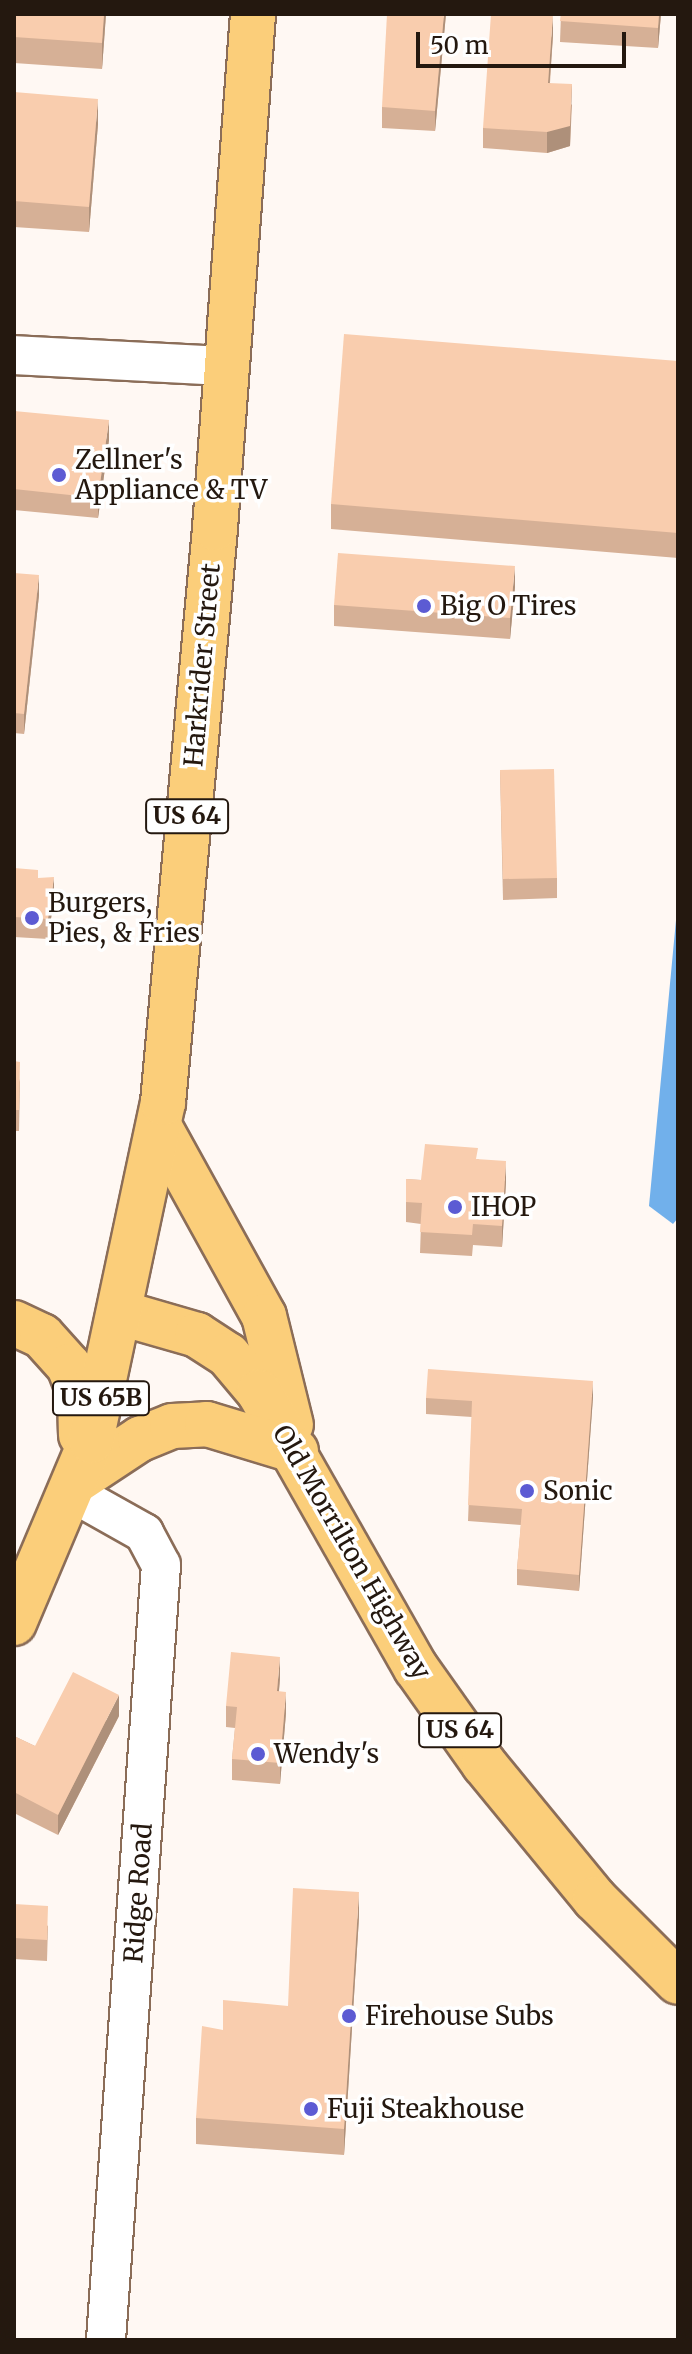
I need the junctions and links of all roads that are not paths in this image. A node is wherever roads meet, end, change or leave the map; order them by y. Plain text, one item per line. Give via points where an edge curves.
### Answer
1 (253, 14) edge
2 (14, 355) edge
3 (224, 366) junction
4 (159, 1126) junction
5 (121, 1313) junction
6 (14, 1323) edge
7 (296, 1451) junction
8 (73, 1487) junction
9 (14, 1623) edge
10 (678, 1982) edge
11 (106, 2340) edge

1 - 3 main road, Harkrider Street / US 64
2 - 3 street
3 - 4 main road, Harkrider Street / US 64 via 215,528
4 - 5 main road, Harkrider Street / US 64
4 - 7 main road, US 64 via 264,1316
5 - 7 main road, Old Morrilton Highway / US 64 via 197,1335 228,1355
5 - 8 main road, US 65B
6 - 8 main road via 42,1336 76,1381 82,1431
7 - 8 main road via 207,1424 172,1426 140,1439
7 - 10 main road, Old Morrilton Highway / US 64 via 363,1582 484,1764 595,1899
8 - 9 main road, US 65B
8 - 11 street, Ridge Road via 144,1533 161,1565

